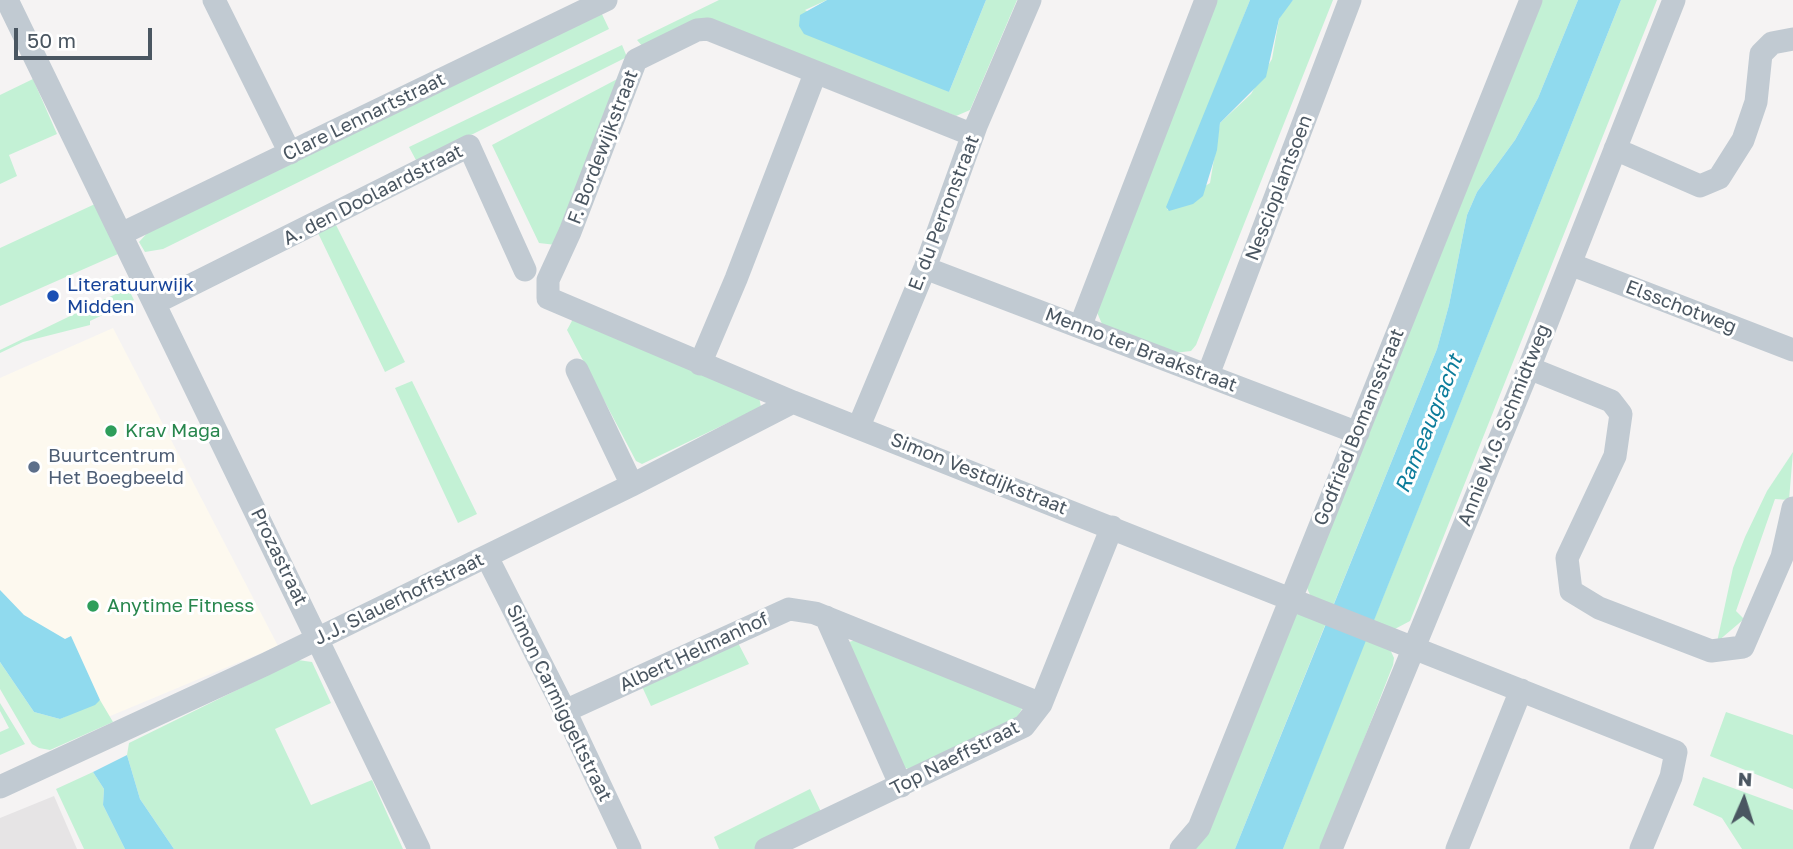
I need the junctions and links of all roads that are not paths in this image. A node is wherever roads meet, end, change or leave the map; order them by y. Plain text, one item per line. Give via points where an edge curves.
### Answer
1 (7, 0) edge
2 (214, 0) edge
3 (606, 0) edge
4 (1030, 0) edge
5 (1206, 0) edge
6 (1350, 0) edge
7 (1531, 0) edge
8 (1674, 0) edge
9 (1793, 39) edge
10 (815, 74) junction
11 (973, 135) junction
12 (1615, 149) junction
13 (290, 153) junction
14 (123, 233) junction
15 (1570, 264) junction
16 (925, 268) junction
17 (525, 270) dead end
18 (548, 298) joint
19 (155, 303) junction
20 (1080, 327) junction
21 (1793, 350) edge
22 (700, 364) junction
23 (1529, 368) junction
24 (577, 370) dead end
25 (1208, 375) junction
26 (793, 402) junction
27 (859, 426) junction
28 (1358, 433) junction
29 (632, 485) junction
30 (1793, 508) edge
31 (1112, 527) junction
32 (486, 557) junction
33 (1288, 599) junction
34 (825, 617) junction
35 (319, 638) junction
36 (1412, 646) junction
37 (1521, 690) junction
38 (1041, 704) junction
39 (565, 711) junction
40 (901, 786) junction
41 (0, 787) edge
42 (419, 849) edge
43 (630, 849) edge
44 (766, 849) edge
45 (1181, 849) edge
46 (1331, 849) edge
47 (1457, 849) edge
48 (1641, 849) edge

1 - 14 street
2 - 13 street
3 - 13 street, Clare Lennartstraat
4 - 11 street, E. du Perronstraat
5 - 20 street
6 - 25 street, Nescioplantsoen
7 - 28 street, Godfried Bomansstraat
8 - 12 street, Annie M.G. Schmidtweg
9 - 12 street via 1772,43 1761,54 1756,102 1743,140 1719,178 1700,186
10 - 11 street, F. Bordewijkstraat
10 - 18 street, F. Bordewijkstraat via 708,29 636,60 548,280
10 - 22 street
11 - 16 street, E. du Perronstraat
12 - 15 street, Annie M.G. Schmidtweg
13 - 14 street, Clare Lennartstraat
14 - 19 street, Prozastraat
15 - 21 street, Elsschotweg
15 - 23 street, Annie M.G. Schmidtweg
16 - 20 street, Menno ter Braakstraat
16 - 27 street, E. du Perronstraat
17 - 19 street, A. den Doolaardstraat via 469,146
18 - 22 street, Simon Vestdijkstraat
19 - 35 street, Prozastraat
20 - 25 street, Menno ter Braakstraat
22 - 26 street, Simon Vestdijkstraat
23 - 30 street via 1611,401 1620,414 1615,456 1567,558 1572,591 1599,608 1712,651 1742,647 1782,557
23 - 36 street, Annie M.G. Schmidtweg
24 - 29 street
25 - 28 street, Menno ter Braakstraat
26 - 27 street, Simon Vestdijkstraat
26 - 29 street, J.J. Slauerhoffstraat
27 - 31 street, Simon Vestdijkstraat
28 - 33 street, Godfried Bomansstraat
29 - 32 street, J.J. Slauerhoffstraat
31 - 33 street, Simon Vestdijkstraat
31 - 38 street, Top Naeffstraat
32 - 35 street, J.J. Slauerhoffstraat
32 - 39 street, Simon Carmiggeltstraat
33 - 36 street, Simon Vestdijkstraat
33 - 45 street, Godfried Bomansstraat via 1199,828
34 - 38 street, Albert Helmanhof
34 - 39 street, Albert Helmanhof via 789,609
34 - 40 street
35 - 41 street, J.J. Slauerhoffstraat
35 - 42 street, Prozastraat
36 - 37 street, Simon Vestdijkstraat
36 - 46 street, Annie M.G. Schmidtweg
37 - 47 street
37 - 48 street, Simon Vestdijkstraat via 1676,752 1671,777
38 - 40 street, Top Naeffstraat via 1024,726
39 - 43 street, Simon Carmiggeltstraat
40 - 44 street, Top Naeffstraat

